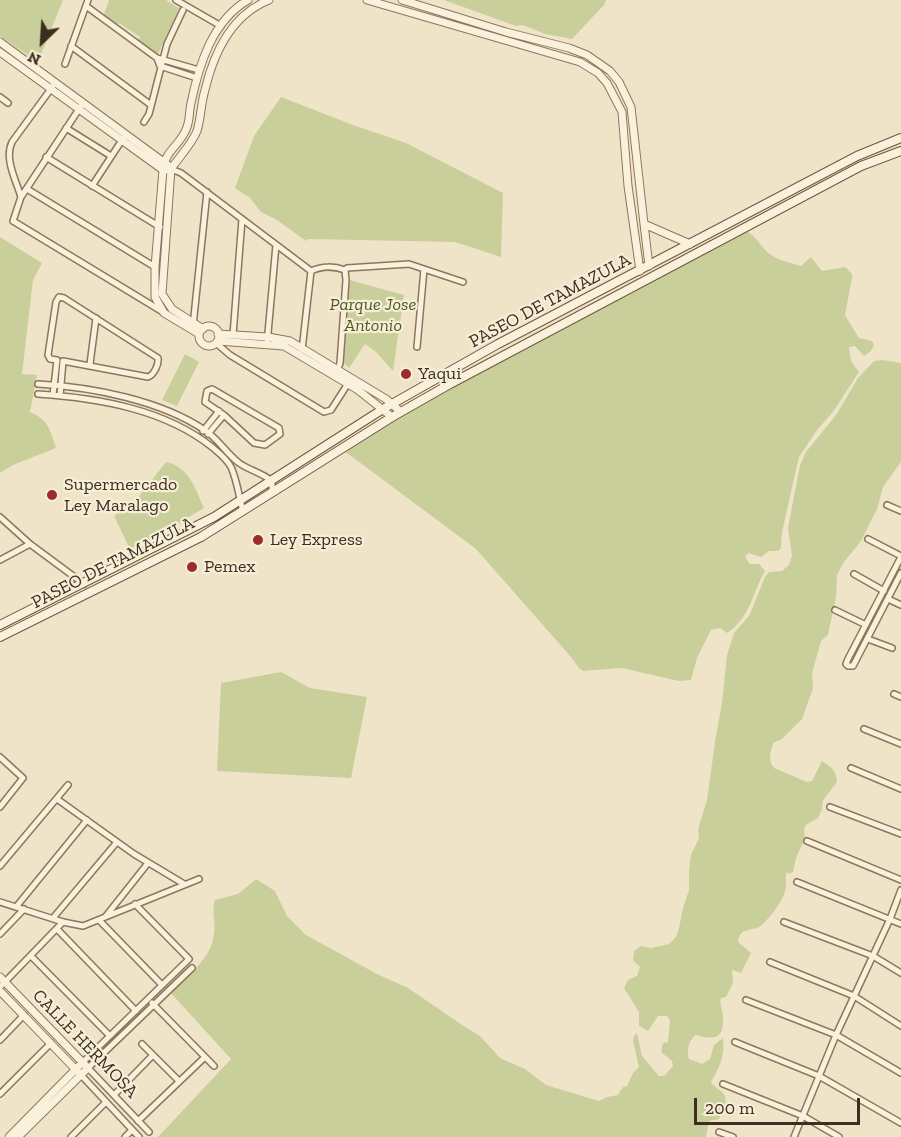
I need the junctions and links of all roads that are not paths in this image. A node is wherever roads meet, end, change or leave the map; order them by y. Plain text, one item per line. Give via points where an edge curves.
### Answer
1 (176, 0) edge
2 (248, 0) edge
3 (269, 0) edge
4 (367, 0) edge
5 (402, 0) edge
6 (87, 3) edge
7 (183, 10) dead end
8 (221, 26) junction
9 (229, 31) junction
10 (523, 36) junction
11 (0, 42) edge
12 (522, 45) junction
13 (71, 46) junction
14 (0, 52) edge
15 (159, 58) junction
16 (64, 63) dead end
17 (160, 66) junction
18 (198, 74) junction
19 (53, 86) junction
20 (0, 98) edge
21 (8, 103) dead end
22 (151, 105) junction
23 (81, 106) junction
24 (190, 108) junction
25 (200, 110) junction
26 (144, 122) dead end
27 (66, 128) junction
28 (124, 136) junction
29 (901, 138) edge
30 (624, 148) junction
31 (636, 148) junction
32 (9, 150) junction
33 (901, 151) edge
34 (0, 152) edge
35 (111, 156) junction
36 (46, 157) junction
37 (164, 160) junction
38 (167, 170) junction
39 (92, 186) junction
40 (27, 189) junction
41 (207, 192) junction
42 (21, 197) junction
43 (242, 219) junction
44 (644, 224) junction
45 (159, 226) junction
46 (167, 230) junction
47 (690, 244) junction
48 (276, 245) junction
49 (649, 266) junction
50 (155, 267) junction
51 (424, 269) junction
52 (345, 270) junction
53 (311, 271) junction
54 (640, 271) junction
55 (464, 282) dead end
56 (164, 313) junction
57 (96, 318) junction
58 (197, 329) junction
59 (232, 335) junction
60 (217, 339) junction
61 (267, 340) junction
62 (417, 347) dead end
63 (302, 351) junction
64 (60, 360) junction
65 (90, 364) junction
66 (337, 373) junction
67 (349, 381) junction
68 (38, 384) dead end
69 (58, 386) junction
70 (38, 394) dead end
71 (57, 395) junction
72 (392, 404) junction
73 (157, 408) junction
74 (383, 409) junction
75 (401, 412) junction
76 (221, 413) junction
77 (174, 414) junction
78 (154, 416) junction
79 (392, 417) junction
80 (171, 422) junction
81 (206, 432) junction
82 (201, 439) junction
83 (225, 449) junction
84 (220, 454) junction
85 (241, 464) junction
86 (232, 471) junction
87 (272, 481) junction
88 (272, 493) junction
89 (240, 501) junction
90 (887, 505) dead end
91 (243, 511) junction
92 (901, 512) edge
93 (0, 517) edge
94 (191, 529) junction
95 (868, 539) dead end
96 (30, 544) junction
97 (169, 554) junction
98 (901, 557) edge
99 (0, 560) edge
100 (901, 573) edge
101 (854, 574) dead end
102 (84, 584) junction
103 (884, 591) junction
104 (58, 596) junction
105 (888, 599) junction
106 (63, 605) junction
107 (901, 605) edge
108 (835, 610) dead end
109 (870, 617) junction
110 (877, 621) junction
111 (0, 625) edge
112 (866, 625) junction
113 (0, 637) edge
114 (868, 639) junction
115 (892, 648) dead end
116 (894, 694) dead end
117 (901, 697) edge
118 (864, 729) dead end
119 (901, 744) edge
120 (0, 757) edge
121 (851, 768) dead end
122 (68, 785) dead end
123 (901, 789) edge
124 (57, 799) junction
125 (0, 807) edge
126 (830, 807) dead end
127 (87, 820) junction
128 (901, 834) edge
129 (807, 841) dead end
130 (117, 842) junction
131 (148, 863) junction
132 (0, 866) edge
133 (199, 879) dead end
134 (901, 880) edge
135 (797, 882) dead end
136 (184, 884) junction
137 (901, 890) edge
138 (0, 902) edge
139 (135, 904) junction
140 (16, 907) junction
141 (24, 909) junction
142 (53, 918) junction
143 (102, 919) junction
144 (890, 919) junction
145 (63, 922) junction
146 (783, 922) dead end
147 (901, 924) edge
148 (57, 929) junction
149 (0, 934) edge
150 (31, 956) junction
151 (873, 956) junction
152 (770, 962) dead end
153 (192, 968) dead end
154 (901, 973) edge
155 (1, 984) edge
156 (162, 985) junction
157 (854, 996) junction
158 (148, 999) junction
159 (746, 1000) dead end
160 (153, 1004) junction
161 (136, 1011) junction
162 (24, 1015) junction
163 (901, 1026) edge
164 (836, 1035) junction
165 (110, 1036) junction
166 (0, 1040) edge
167 (735, 1042) dead end
168 (51, 1043) junction
169 (142, 1044) dead end
170 (153, 1055) junction
171 (205, 1057) junction
172 (85, 1065) junction
173 (214, 1066) dead end
174 (78, 1072) junction
175 (901, 1073) edge
176 (819, 1076) junction
177 (179, 1082) junction
178 (723, 1084) dead end
179 (0, 1094) edge
180 (114, 1095) junction
181 (106, 1102) junction
182 (803, 1116) junction
183 (138, 1121) junction
184 (901, 1123) edge
185 (132, 1130) junction
186 (149, 1132) dead end
187 (719, 1132) dead end
188 (9, 1137) edge
189 (18, 1137) edge
190 (71, 1137) edge
191 (124, 1137) edge
192 (139, 1137) edge
193 (733, 1137) edge
194 (794, 1137) edge
195 (839, 1137) edge

1 - 8 street
2 - 8 street
3 - 9 street via 245,14
4 - 12 street
5 - 10 street
6 - 13 street
6 - 15 street
7 - 15 street
8 - 9 street
8 - 18 street via 205,52
9 - 25 street via 217,51
10 - 12 street
10 - 31 street via 587,55 610,71 631,107
11 - 19 street
12 - 30 street via 580,62 598,74 622,112
13 - 16 street
13 - 22 street
14 - 19 street
15 - 17 street
15 - 18 street
17 - 18 street
17 - 22 street
18 - 24 street
19 - 23 street
19 - 32 street
20 - 21 street
22 - 26 street
23 - 27 street
23 - 28 street
24 - 25 street
24 - 37 street via 185,132
25 - 38 street via 196,131
27 - 35 street
27 - 36 street
28 - 35 street
28 - 37 street
28 - 38 street
29 - 47 main road, PASEO DE TAMAZULA via 857,156
30 - 31 street
30 - 54 street
31 - 44 street
32 - 34 street
32 - 42 street
33 - 75 main road, PASEO DE TAMAZULA via 861,166
35 - 39 street
36 - 39 street
36 - 40 street
37 - 38 street
38 - 41 street via 181,173
38 - 45 street
38 - 46 street
39 - 45 street
40 - 42 street
40 - 50 street
41 - 43 street
41 - 58 street
42 - 56 street via 13,221
43 - 48 street
43 - 59 street
44 - 47 street
44 - 49 street
45 - 46 street
45 - 50 street
46 - 58 street via 162,294 172,309
47 - 49 main road, PASEO DE TAMAZULA
48 - 53 street
48 - 61 street
49 - 54 main road, PASEO DE TAMAZULA
50 - 56 street via 155,297
51 - 52 street via 407,264
51 - 55 street
51 - 62 street
52 - 53 street via 335,267
52 - 66 street
53 - 63 street
54 - 72 main road, PASEO DE TAMAZULA
56 - 58 street
57 - 64 street via 64,298 57,299 48,355
57 - 65 street
57 - 65 street via 159,361 148,376
58 - 60 street via 212,327
58 - 60 street via 204,345 210,346
59 - 60 street
59 - 61 street
60 - 61 street
60 - 67 street via 230,355 324,412 331,410
61 - 63 street via 284,339
63 - 66 street
64 - 65 street
64 - 69 street
66 - 67 street
67 - 72 street
67 - 74 street
68 - 69 street
69 - 71 street
69 - 73 street
70 - 71 street
71 - 78 street via 91,399
72 - 74 main road, PASEO DE TAMAZULA
72 - 75 street
73 - 77 street
73 - 78 street via 159,413
74 - 79 street
74 - 87 main road, PASEO DE TAMAZULA
75 - 79 main road, PASEO DE TAMAZULA
76 - 76 street via 257,445 270,443 281,432 217,391 208,390 205,402
76 - 81 street
77 - 80 street
77 - 81 street
78 - 80 street
79 - 88 main road, PASEO DE TAMAZULA
80 - 82 street
81 - 82 street
81 - 83 street
82 - 84 street
83 - 84 street
83 - 85 street
84 - 86 street
85 - 86 street
85 - 87 street
86 - 89 street
87 - 88 street
87 - 89 main road, PASEO DE TAMAZULA
88 - 91 main road, PASEO DE TAMAZULA
89 - 91 street
89 - 94 main road, PASEO DE TAMAZULA
90 - 92 street
91 - 97 main road, PASEO DE TAMAZULA
93 - 96 street
94 - 97 main road
94 - 102 main road, PASEO DE TAMAZULA
95 - 98 street
96 - 99 street
96 - 102 street
97 - 106 main road, PASEO DE TAMAZULA
98 - 103 street
100 - 105 street
101 - 103 street
102 - 104 main road, PASEO DE TAMAZULA
103 - 109 street
104 - 106 main road
104 - 111 main road, PASEO DE TAMAZULA
105 - 107 street
105 - 110 street
106 - 113 main road, PASEO DE TAMAZULA
108 - 112 street
109 - 110 street
109 - 112 street
110 - 114 street
112 - 114 street via 846,663 848,666 853,666
114 - 115 street
116 - 117 street
118 - 119 street
120 - 125 street via 23,778
121 - 123 street
122 - 124 street
124 - 127 street
124 - 132 street
126 - 128 street
127 - 130 street
127 - 140 street
129 - 134 street
130 - 131 street
130 - 142 street
131 - 136 street
131 - 143 street
133 - 136 street
135 - 144 street
136 - 139 street
137 - 144 street
138 - 140 street
139 - 143 street
139 - 156 street via 189,959
140 - 141 street
141 - 142 street
141 - 149 street
142 - 145 street
143 - 145 street via 83,926
143 - 156 street
144 - 147 street
144 - 151 street
145 - 148 street
146 - 151 street
148 - 150 street
148 - 161 street
150 - 155 street
150 - 165 street
151 - 154 street
151 - 157 street
152 - 157 street
153 - 160 street
155 - 162 street, CALLE HERMOSA
155 - 172 street, CALLE HERMOSA
156 - 158 street
157 - 163 street
157 - 164 street
158 - 160 street
158 - 161 street
159 - 164 street
160 - 171 street
160 - 172 street
161 - 165 street
162 - 166 street
162 - 168 street, CALLE HERMOSA
164 - 175 street
164 - 176 street
165 - 172 street
167 - 176 street
168 - 174 street, CALLE HERMOSA
168 - 179 street
169 - 170 street
170 - 177 street
170 - 180 street
171 - 173 street
171 - 177 street
172 - 174 street
172 - 180 street, CALLE HERMOSA
174 - 181 street, CALLE HERMOSA
174 - 188 street
174 - 189 street
176 - 182 street
176 - 184 street
177 - 183 street
178 - 182 street
180 - 183 street, CALLE HERMOSA
181 - 185 street, CALLE HERMOSA
181 - 190 street
182 - 194 street
182 - 195 street
183 - 186 street, CALLE HERMOSA
185 - 191 street
185 - 192 street, CALLE HERMOSA
187 - 193 street

